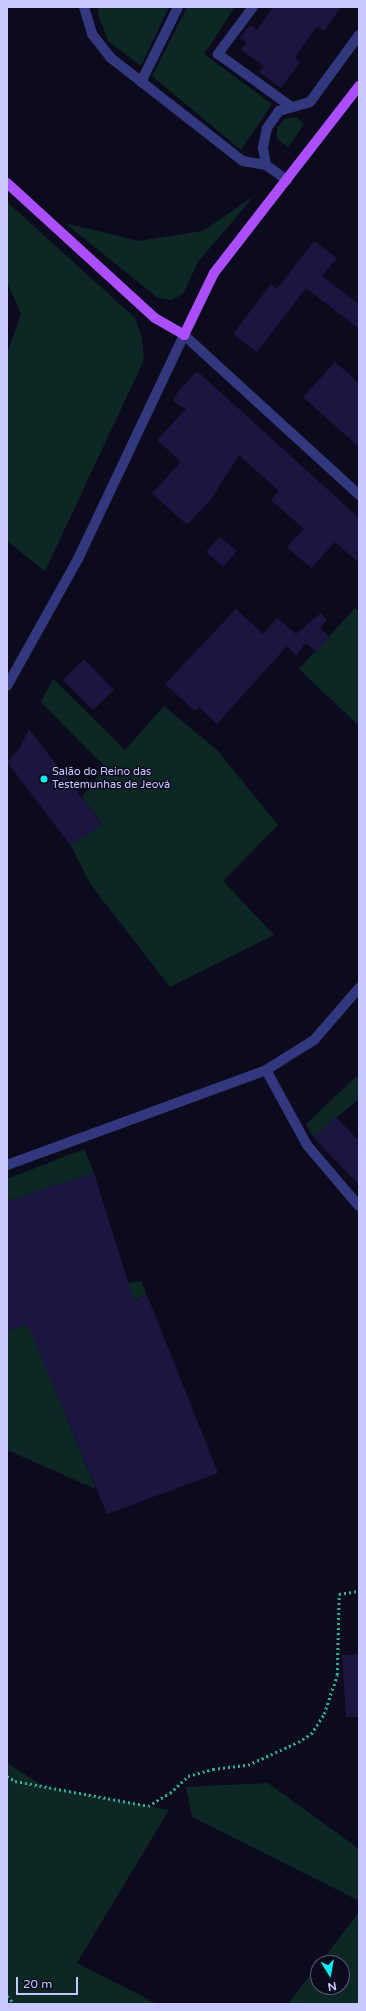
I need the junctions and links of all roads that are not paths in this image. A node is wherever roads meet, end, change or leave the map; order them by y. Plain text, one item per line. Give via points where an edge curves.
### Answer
1 (84, 7) edge
2 (178, 7) edge
3 (253, 7) edge
4 (359, 35) edge
5 (141, 82) junction
6 (359, 86) edge
7 (290, 106) junction
8 (266, 165) junction
9 (287, 180) junction
10 (7, 183) edge
11 (184, 335) junction
12 (359, 495) edge
13 (7, 686) edge
14 (357, 992) edge
15 (266, 1070) junction
16 (7, 1165) edge
17 (359, 1206) edge

1 - 5 street via 92,34 111,58
2 - 5 street
3 - 7 street via 218,54
4 - 7 street via 310,102
5 - 8 street via 243,161
6 - 9 main road
7 - 8 street via 279,111 267,128 263,148
8 - 9 street
9 - 11 main road via 214,273
10 - 11 main road via 155,318
11 - 12 street
11 - 13 street via 78,559
14 - 15 street via 314,1040
15 - 16 street
15 - 17 street via 306,1145

